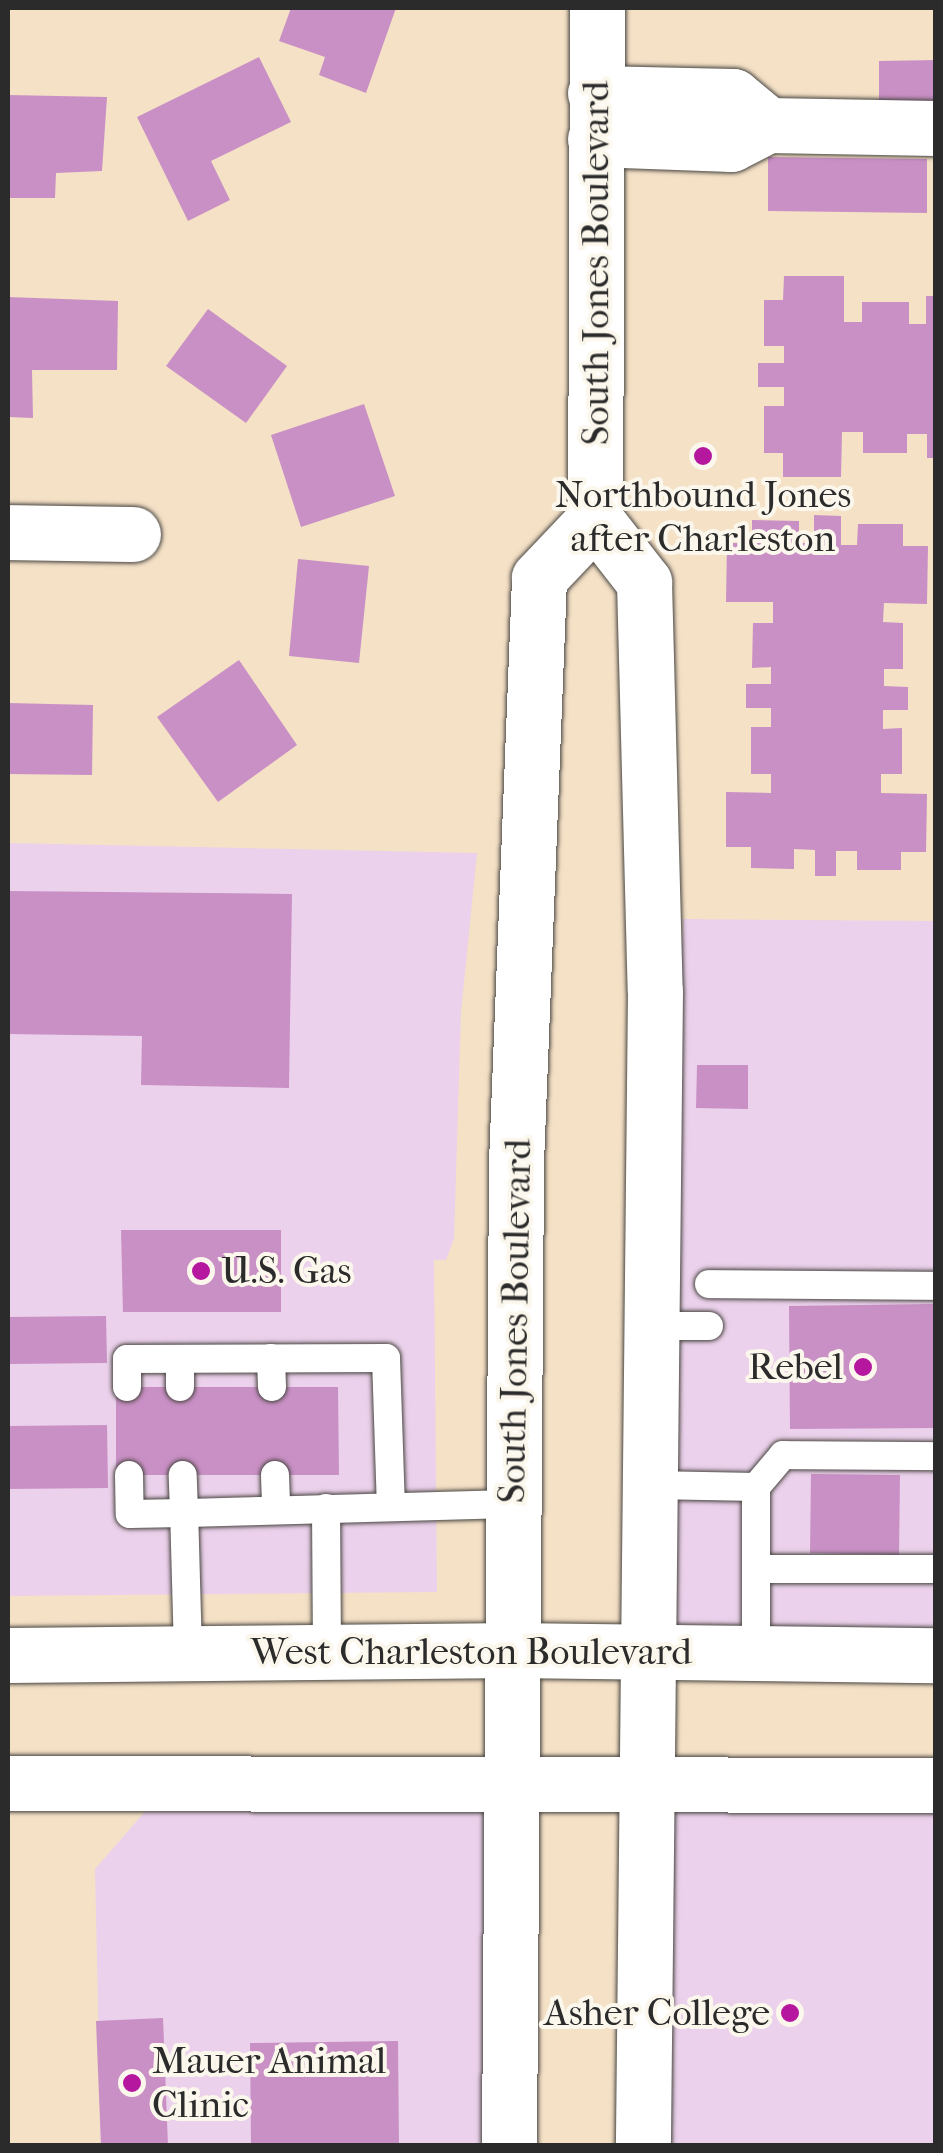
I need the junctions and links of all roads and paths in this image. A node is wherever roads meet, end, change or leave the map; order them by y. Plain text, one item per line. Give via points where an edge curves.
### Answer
1 (597, 8) edge
2 (595, 116) junction
3 (936, 128) edge
4 (595, 519) junction
5 (8, 532) edge
6 (133, 534) dead end
7 (709, 1284) dead end
8 (936, 1286) edge
9 (650, 1326) junction
10 (709, 1326) dead end
11 (127, 1387) dead end
12 (936, 1456) edge
13 (129, 1475) dead end
14 (183, 1475) dead end
15 (275, 1475) dead end
16 (652, 1484) junction
17 (756, 1487) junction
18 (514, 1504) junction
19 (391, 1506) junction
20 (326, 1508) junction
21 (276, 1509) junction
22 (184, 1513) junction
23 (756, 1569) junction
24 (936, 1569) edge
25 (327, 1650) junction
26 (510, 1650) junction
27 (650, 1651) junction
28 (188, 1652) junction
29 (756, 1652) junction
30 (8, 1654) edge
31 (936, 1654) edge
32 (8, 1783) edge
33 (508, 1785) junction
34 (646, 1786) junction
35 (936, 1786) edge
36 (508, 2146) edge
37 (643, 2146) edge

1 - 2 main road, South Jones Boulevard
2 - 3 main road via 734,96 768,125
2 - 4 main road, South Jones Boulevard
4 - 9 main road via 644,582 642,718 655,992
4 - 18 main road, South Jones Boulevard via 539,578 532,854 520,992
5 - 6 main road
7 - 8 lane
9 - 10 lane
9 - 16 main road
11 - 19 lane via 127,1359 180,1373 272,1373 386,1358
12 - 17 lane via 783,1456
13 - 22 lane via 130,1514
14 - 22 lane
15 - 21 lane
16 - 17 lane
16 - 27 main road
17 - 23 lane
18 - 19 lane
18 - 26 main road, South Jones Boulevard
19 - 20 lane
20 - 21 lane
20 - 25 lane
21 - 22 lane
22 - 28 lane
23 - 24 lane
23 - 29 lane
25 - 26 main road, West Charleston Boulevard
25 - 28 main road, West Charleston Boulevard
26 - 27 main road, West Charleston Boulevard
26 - 33 main road, South Jones Boulevard
27 - 29 main road, West Charleston Boulevard
27 - 34 main road
28 - 30 main road, West Charleston Boulevard
29 - 31 main road, West Charleston Boulevard
32 - 33 main road
33 - 34 main road
33 - 36 main road, South Jones Boulevard
34 - 35 main road
34 - 37 main road

